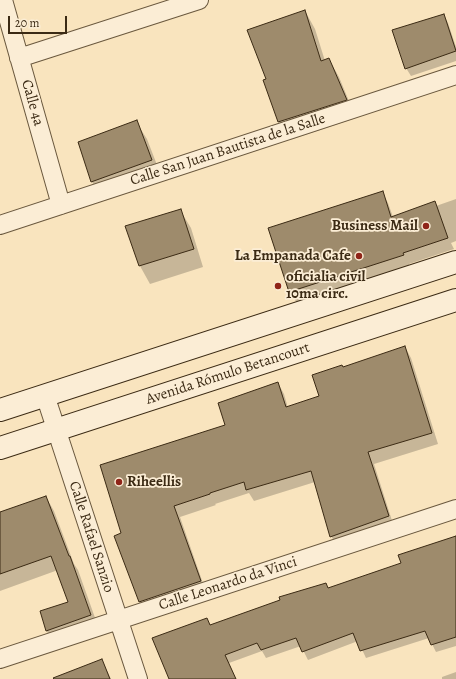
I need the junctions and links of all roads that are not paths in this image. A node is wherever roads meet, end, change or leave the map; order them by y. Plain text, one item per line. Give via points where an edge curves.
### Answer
1 (3, 0) edge
2 (199, 0) edge
3 (20, 58) junction
4 (456, 75) edge
5 (61, 205) junction
6 (0, 225) edge
7 (456, 262) edge
8 (456, 300) edge
9 (45, 395) junction
10 (0, 410) edge
11 (56, 430) junction
12 (0, 448) edge
13 (456, 509) edge
14 (118, 620) junction
15 (0, 659) edge
16 (138, 679) edge

1 - 3 street, Calle 4a
2 - 3 street
3 - 5 street, Calle 4a
4 - 5 street, Calle San Juan Bautista de la Salle
5 - 6 street, Calle San Juan Bautista de la Salle
7 - 9 main road
8 - 11 main road, Avenida Rómulo Betancourt
9 - 10 main road
9 - 11 street, Calle Rafael Sanzio
11 - 12 main road, Avenida Rómulo Betancourt
11 - 14 street, Calle Rafael Sanzio
13 - 14 street, Calle Leonardo da Vinci
14 - 15 street, Calle Leonardo da Vinci
14 - 16 street, Calle Rafael Sanzio

